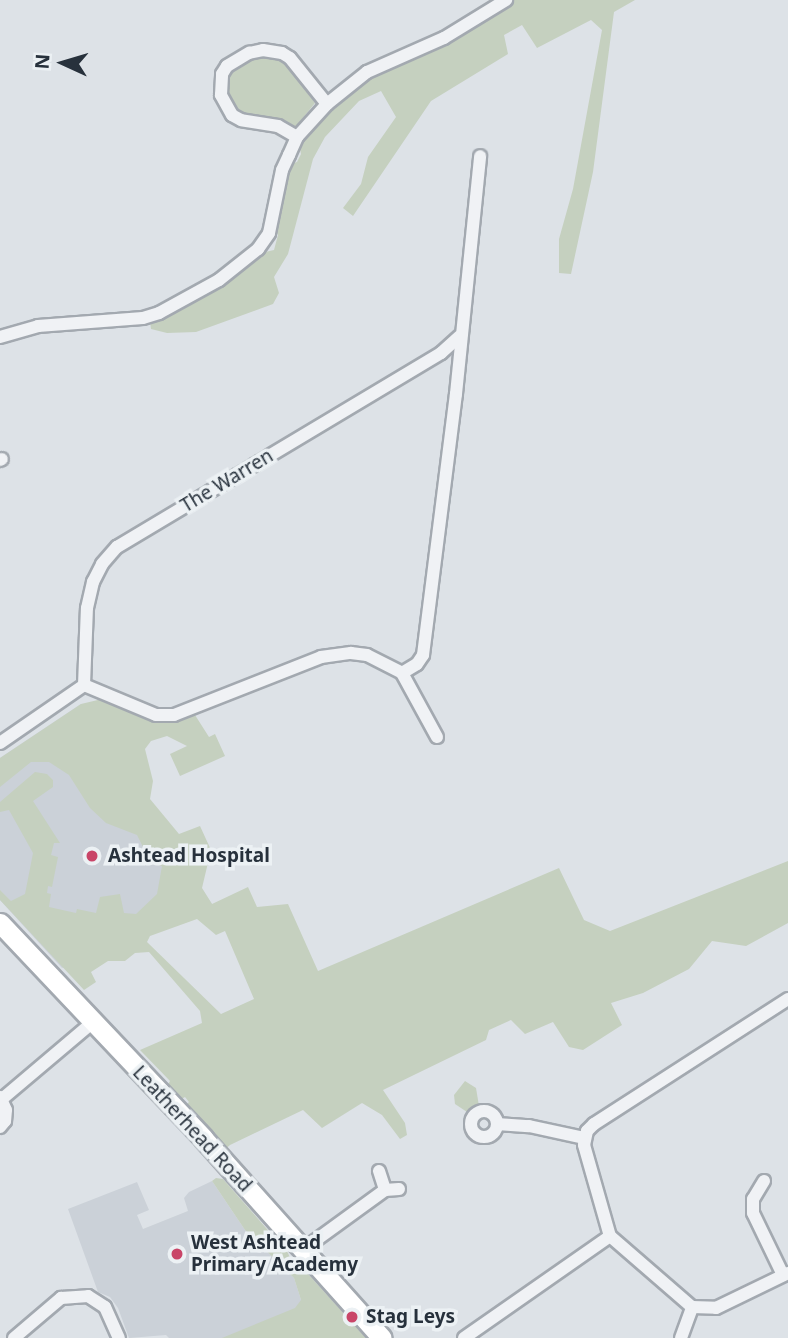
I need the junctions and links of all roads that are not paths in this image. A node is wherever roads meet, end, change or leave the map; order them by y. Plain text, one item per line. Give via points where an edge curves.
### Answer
1 (506, 0) edge
2 (327, 104) junction
3 (297, 137) junction
4 (480, 156) dead end
5 (0, 337) edge
6 (460, 337) junction
7 (402, 673) junction
8 (84, 685) junction
9 (437, 737) dead end
10 (0, 743) edge
11 (0, 923) edge
12 (788, 999) edge
13 (93, 1022) junction
14 (1, 1098) edge
15 (497, 1124) dead end
16 (0, 1127) edge
17 (584, 1138) junction
18 (379, 1171) dead end
19 (764, 1181) dead end
20 (399, 1189) dead end
21 (385, 1190) junction
22 (610, 1236) junction
23 (301, 1251) junction
24 (785, 1274) edge
25 (692, 1307) junction
26 (14, 1338) edge
27 (119, 1338) edge
28 (382, 1338) edge
29 (464, 1338) edge
30 (681, 1338) edge

1 - 2 street via 444,38 367,72
2 - 3 street
2 - 3 street via 282,53 249,53 227,66 221,95 232,115
3 - 5 street via 282,170 268,233 258,249 219,280 143,318 38,327
4 - 6 street
6 - 7 street via 423,655
6 - 8 street, The Warren via 441,353 117,547 93,582 87,607
7 - 8 street via 367,655 336,653 174,715 156,715
7 - 9 street
8 - 10 street
11 - 13 highway, Leatherhead Road
12 - 17 street via 594,1124
13 - 14 street
13 - 23 highway, Leatherhead Road
14 - 16 street via 6,1110
15 - 17 street
17 - 22 street
18 - 21 street
19 - 24 street via 754,1199 753,1213
20 - 21 street
21 - 23 street
22 - 25 street
22 - 29 street
23 - 28 highway, Leatherhead Road
24 - 25 street via 716,1307
25 - 30 street
26 - 27 street via 61,1298 88,1296 105,1307

